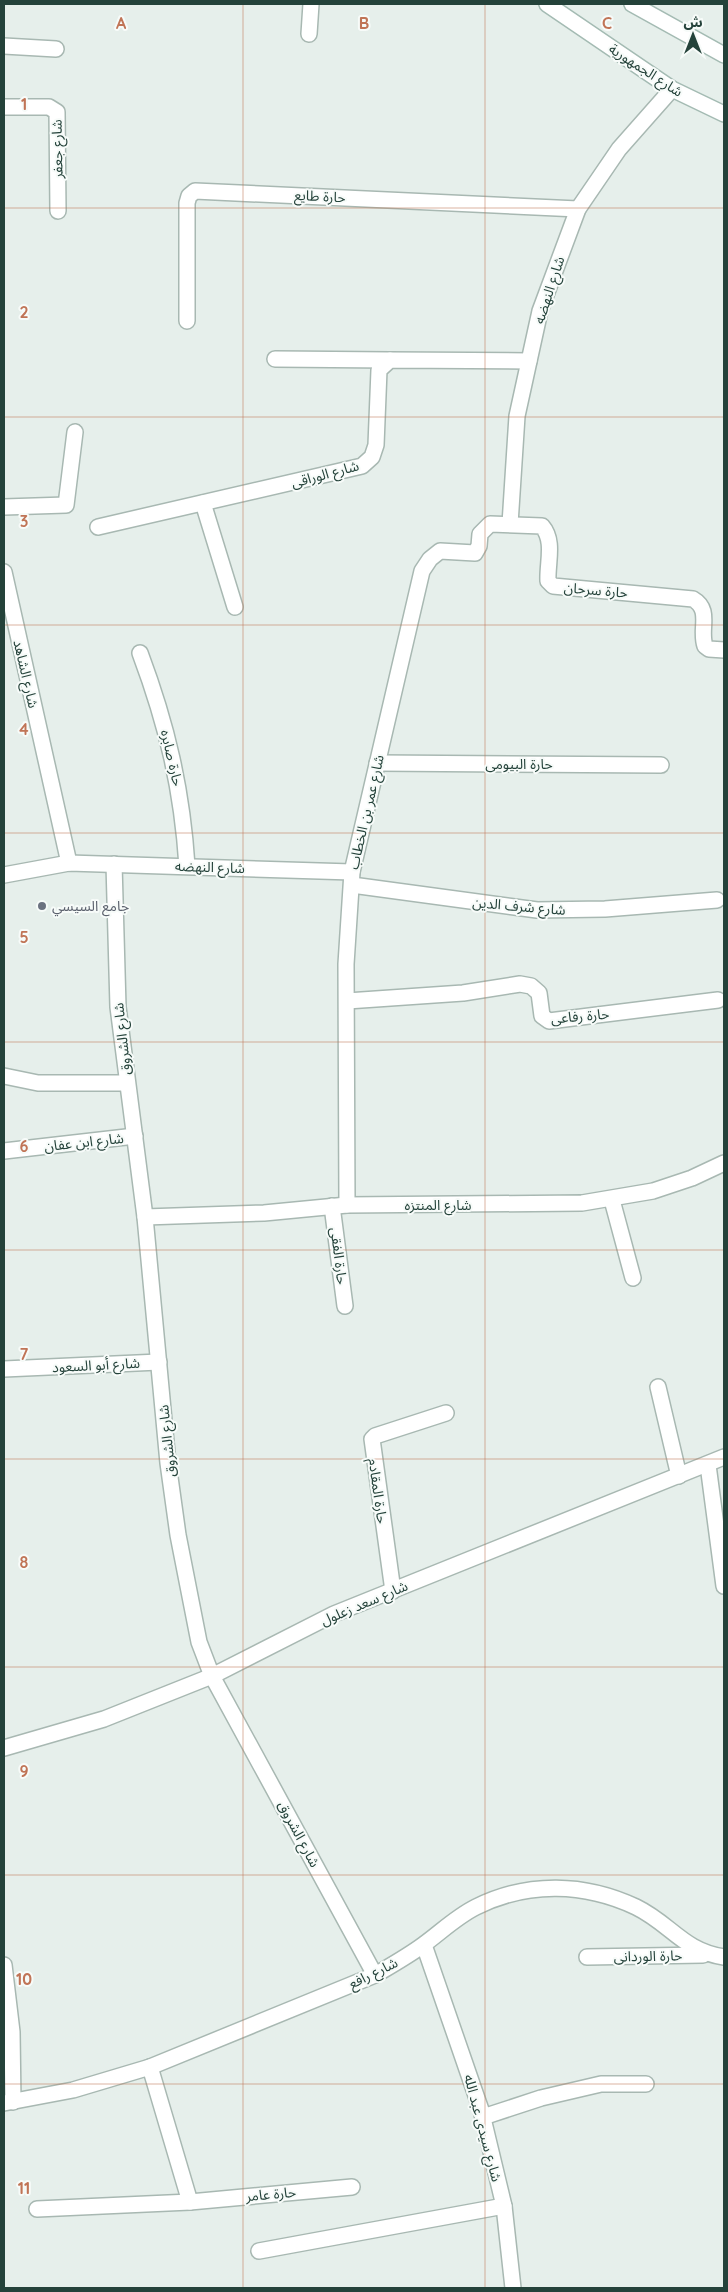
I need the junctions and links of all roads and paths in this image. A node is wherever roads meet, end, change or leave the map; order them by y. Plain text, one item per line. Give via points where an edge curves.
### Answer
1 (311, 4) edge
2 (547, 4) edge
3 (632, 4) edge
4 (309, 34) dead end
5 (4, 46) edge
6 (56, 49) dead end
7 (724, 55) edge
8 (672, 89) junction
9 (4, 106) edge
10 (724, 114) edge
11 (578, 209) junction
12 (58, 211) dead end
13 (187, 321) dead end
14 (275, 359) dead end
15 (390, 360) junction
16 (529, 361) junction
17 (75, 432) dead end
18 (203, 503) junction
19 (4, 507) edge
20 (510, 524) junction
21 (98, 527) dead end
22 (470, 554) joint
23 (4, 572) edge
24 (235, 607) dead end
25 (724, 650) edge
26 (140, 653) dead end
27 (377, 763) junction
28 (661, 765) dead end
29 (69, 863) junction
30 (114, 864) junction
31 (187, 866) junction
32 (4, 874) edge
33 (352, 879) junction
34 (717, 900) dead end
35 (718, 1000) dead end
36 (347, 1001) junction
37 (4, 1076) edge
38 (127, 1083) junction
39 (135, 1136) junction
40 (4, 1151) edge
41 (724, 1163) edge
42 (612, 1200) junction
43 (340, 1206) junction
44 (146, 1217) junction
45 (632, 1278) dead end
46 (345, 1306) dead end
47 (159, 1362) junction
48 (4, 1369) edge
49 (658, 1387) dead end
50 (446, 1412) dead end
51 (724, 1457) edge
52 (708, 1464) junction
53 (679, 1476) junction
54 (724, 1586) edge
55 (392, 1591) junction
56 (212, 1676) junction
57 (4, 1748) edge
58 (424, 1945) junction
59 (709, 1955) junction
60 (587, 1957) dead end
61 (724, 1957) edge
62 (4, 1966) edge
63 (375, 1975) junction
64 (150, 2067) junction
65 (646, 2084) dead end
66 (8, 2102) edge
67 (483, 2117) junction
68 (352, 2187) dead end
69 (190, 2202) junction
70 (504, 2206) junction
71 (37, 2209) dead end
72 (259, 2251) dead end
73 (513, 2288) edge

1 - 4 street
2 - 8 street, شارع الجمهورية
3 - 7 street
5 - 6 street
8 - 10 street, شارع الجمهورية
8 - 11 street, شارع النهضه via 620,149
9 - 12 street, شارع جعفر via 49,107 57,112
11 - 13 street, حارة طايع via 195,191 187,202
11 - 16 street, شارع النهضه via 540,311
14 - 15 street
15 - 16 street
15 - 18 street, شارع الوراقى via 379,370 376,445 372,457 362,466
16 - 20 street, شارع النهضه via 517,416
17 - 19 street via 66,505
18 - 21 street, شارع الوراقى
18 - 24 street
20 - 22 street, حارة سرحان via 490,524 484,528 478,550
20 - 25 street, حارة سرحان via 542,526 548,533 548,581 553,586 693,599 704,612 706,646 709,650
22 - 27 street, شارع عمر بن الخطاب via 440,551 422,571
23 - 29 street, شارع الشاهد
26 - 31 street, حارة صابره via 159,704 173,756 184,819
27 - 28 street, حارة البيومى
27 - 33 street, شارع عمر بن الخطاب
29 - 30 street, شارع النهضه
29 - 32 street, شارع النهضه
30 - 31 street, شارع النهضه
30 - 38 street, شارع الشروق via 118,1007
31 - 33 street, شارع النهضه
33 - 34 street, شارع شرف الدين via 537,910 588,910
33 - 36 street, شارع عمر بن الخطاب via 346,964
35 - 36 street, حارة رفاعى via 549,1021 542,1016 539,993 531,986 520,984 453,994
36 - 43 street, شارع عمر بن الخطاب
37 - 38 street via 38,1083
38 - 39 street, شارع الشروق
39 - 40 street, شارع ابن عفان
39 - 44 street, شارع الشروق
41 - 42 street, شارع المنتزه via 653,1191
42 - 43 street, شارع المنتزه via 552,1205
42 - 45 street
43 - 44 street, شارع المنتزه via 264,1213
43 - 46 street, حارة الفقى
44 - 47 street, شارع الشروق
47 - 48 street, شارع أبو السعود
47 - 56 street, شارع الشروق via 178,1535 199,1642
49 - 53 street
50 - 55 street, حارة المقادم via 375,1436 372,1440
51 - 52 street, شارع سعد زعلول
52 - 53 street, شارع سعد زعلول
52 - 54 street
53 - 55 street, شارع سعد زعلول
55 - 56 street, شارع سعد زعلول via 334,1614
56 - 57 street, شارع سعد زعلول via 104,1719
56 - 63 street, شارع الشروق
58 - 59 street, شارع رافع via 445,1926 475,1907 508,1894 543,1888 578,1888 613,1896 645,1912 693,1948
58 - 63 street, شارع رافع
58 - 67 street, شارع سيدى عبد الله
59 - 60 street, حارة الوردانى
59 - 61 street, شارع رافع
62 - 66 street via 12,2032
63 - 64 street, شارع رافع
64 - 66 street, شارع رافع via 72,2090
64 - 69 street
65 - 67 street via 601,2084 540,2098
67 - 70 street, شارع سيدى عبد الله
68 - 69 street, حارة عامر
69 - 71 street, حارة عامر
70 - 72 street
70 - 73 street, شارع سيدى عبد الله

